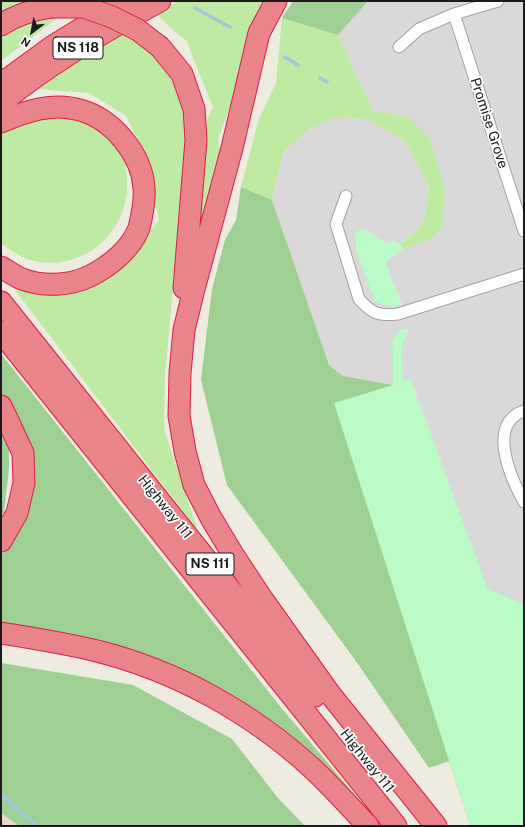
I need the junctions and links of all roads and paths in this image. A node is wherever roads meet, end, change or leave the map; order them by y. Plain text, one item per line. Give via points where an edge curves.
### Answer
1 (126, 1) edge
2 (160, 1) edge
3 (276, 1) edge
4 (498, 1) edge
5 (454, 14) junction
6 (1, 25) edge
7 (399, 47) dead end
8 (1, 84) edge
9 (1, 103) edge
10 (1, 122) edge
11 (346, 196) dead end
12 (524, 231) edge
13 (1, 267) edge
14 (524, 274) edge
15 (1, 302) edge
16 (184, 330) junction
17 (1, 332) edge
18 (1, 406) edge
19 (524, 411) edge
20 (524, 502) edge
21 (1, 541) edge
22 (1, 633) edge
23 (368, 826) edge
24 (396, 826) edge
25 (418, 826) edge
26 (436, 826) edge

1 - 8 highway, NS 118 via 52,46
2 - 9 highway, NS 118 via 107,30
3 - 16 highway via 259,33
4 - 5 street
5 - 7 street via 418,29
5 - 12 street, Promise Grove
6 - 16 highway, bridge via 11,18 34,10 84,7 138,30 160,47 182,74 194,109 196,140 184,293
10 - 13 highway via 31,110 48,107 80,110 98,117 124,140 140,170 144,188 138,228 127,247 113,261 83,280 63,284 42,284 21,279
11 - 14 street via 336,224 359,300 376,314 398,314
15 - 25 highway, Highway 111 / NS 111
16 - 26 highway via 179,416 194,485 210,518 263,600 330,694
17 - 24 highway, Highway 111 / NS 111
18 - 21 highway via 22,453 24,483 17,514
19 - 20 street via 509,421 503,441 504,453
22 - 23 highway via 97,650 142,664 185,683 234,709 278,739 314,770

